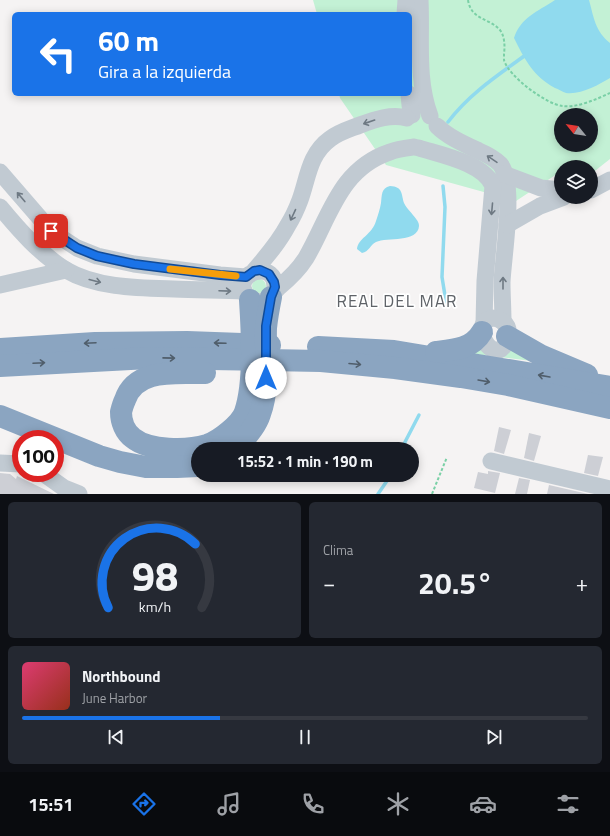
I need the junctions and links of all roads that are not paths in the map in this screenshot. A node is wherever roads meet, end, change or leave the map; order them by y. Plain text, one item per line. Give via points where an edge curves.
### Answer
1 (406, 0) edge
2 (420, 0) edge
3 (405, 12) edge
4 (416, 33) edge
5 (416, 69) edge
6 (409, 96) edge
7 (410, 116) junction
8 (433, 121) junction
9 (416, 147) junction
10 (0, 172) edge
11 (504, 174) junction
12 (610, 180) edge
13 (598, 186) edge
14 (541, 188) junction
15 (554, 189) edge
16 (554, 201) edge
17 (540, 206) junction
18 (0, 207) edge
19 (507, 225) junction
20 (66, 270) junction
21 (0, 285) edge
22 (257, 288) junction
23 (483, 328) junction
24 (505, 329) junction
25 (0, 349) edge
26 (421, 354) junction
27 (321, 361) junction
28 (0, 366) edge
29 (258, 379) junction
30 (610, 387) edge
31 (610, 408) edge
32 (0, 416) edge
33 (0, 428) edge
34 (32, 429) junction
35 (242, 442) edge
36 (491, 461) dead end
37 (0, 464) edge
38 (12, 464) edge
39 (191, 467) edge
40 (56, 482) edge
41 (610, 489) edge
42 (79, 494) edge

1 - 3 street
2 - 4 street
4 - 5 street
5 - 8 street
6 - 7 street
7 - 8 street via 424,114
7 - 9 street via 404,123 403,135 409,144
7 -> 22 street via 368,122 346,130 324,144 309,167 300,200
8 - 9 street via 437,131 433,141 429,145
11 -> 8 street via 500,164 492,158 444,133
9 - 22 street via 390,151 365,164 353,174 336,198 306,258 292,276
9 -> 23 street via 479,169 491,180 493,186
22 -> 10 street via 220,275 134,264 97,256 77,248 51,231
11 - 14 street
11 - 19 street via 508,197
12 - 13 street
14 - 15 street
14 - 17 street
16 - 17 street
17 - 19 street
18 - 20 street via 18,229
24 -> 19 street via 502,282
20 - 21 street
20 -> 22 street via 94,281 138,288
22 - 29 highway
23 - 24 street via 492,318 498,318
23 - 24 street via 484,341 494,350 503,348
23 - 26 highway via 475,341 467,346
24 - 30 highway via 542,356
26 -> 25 highway via 377,349 187,342 95,343
30 -> 26 highway
28 -> 27 highway via 149,358
27 - 29 highway via 299,372 152,375 142,379 126,395 121,410 124,427 134,439 156,448 209,445 224,436 245,413
27 -> 31 highway via 462,377
29 - 35 highway via 264,398 260,414
32 - 34 highway
33 - 34 highway
34 - 39 highway via 120,462 146,467
36 - 41 street
37 - 38 street
40 - 42 street

